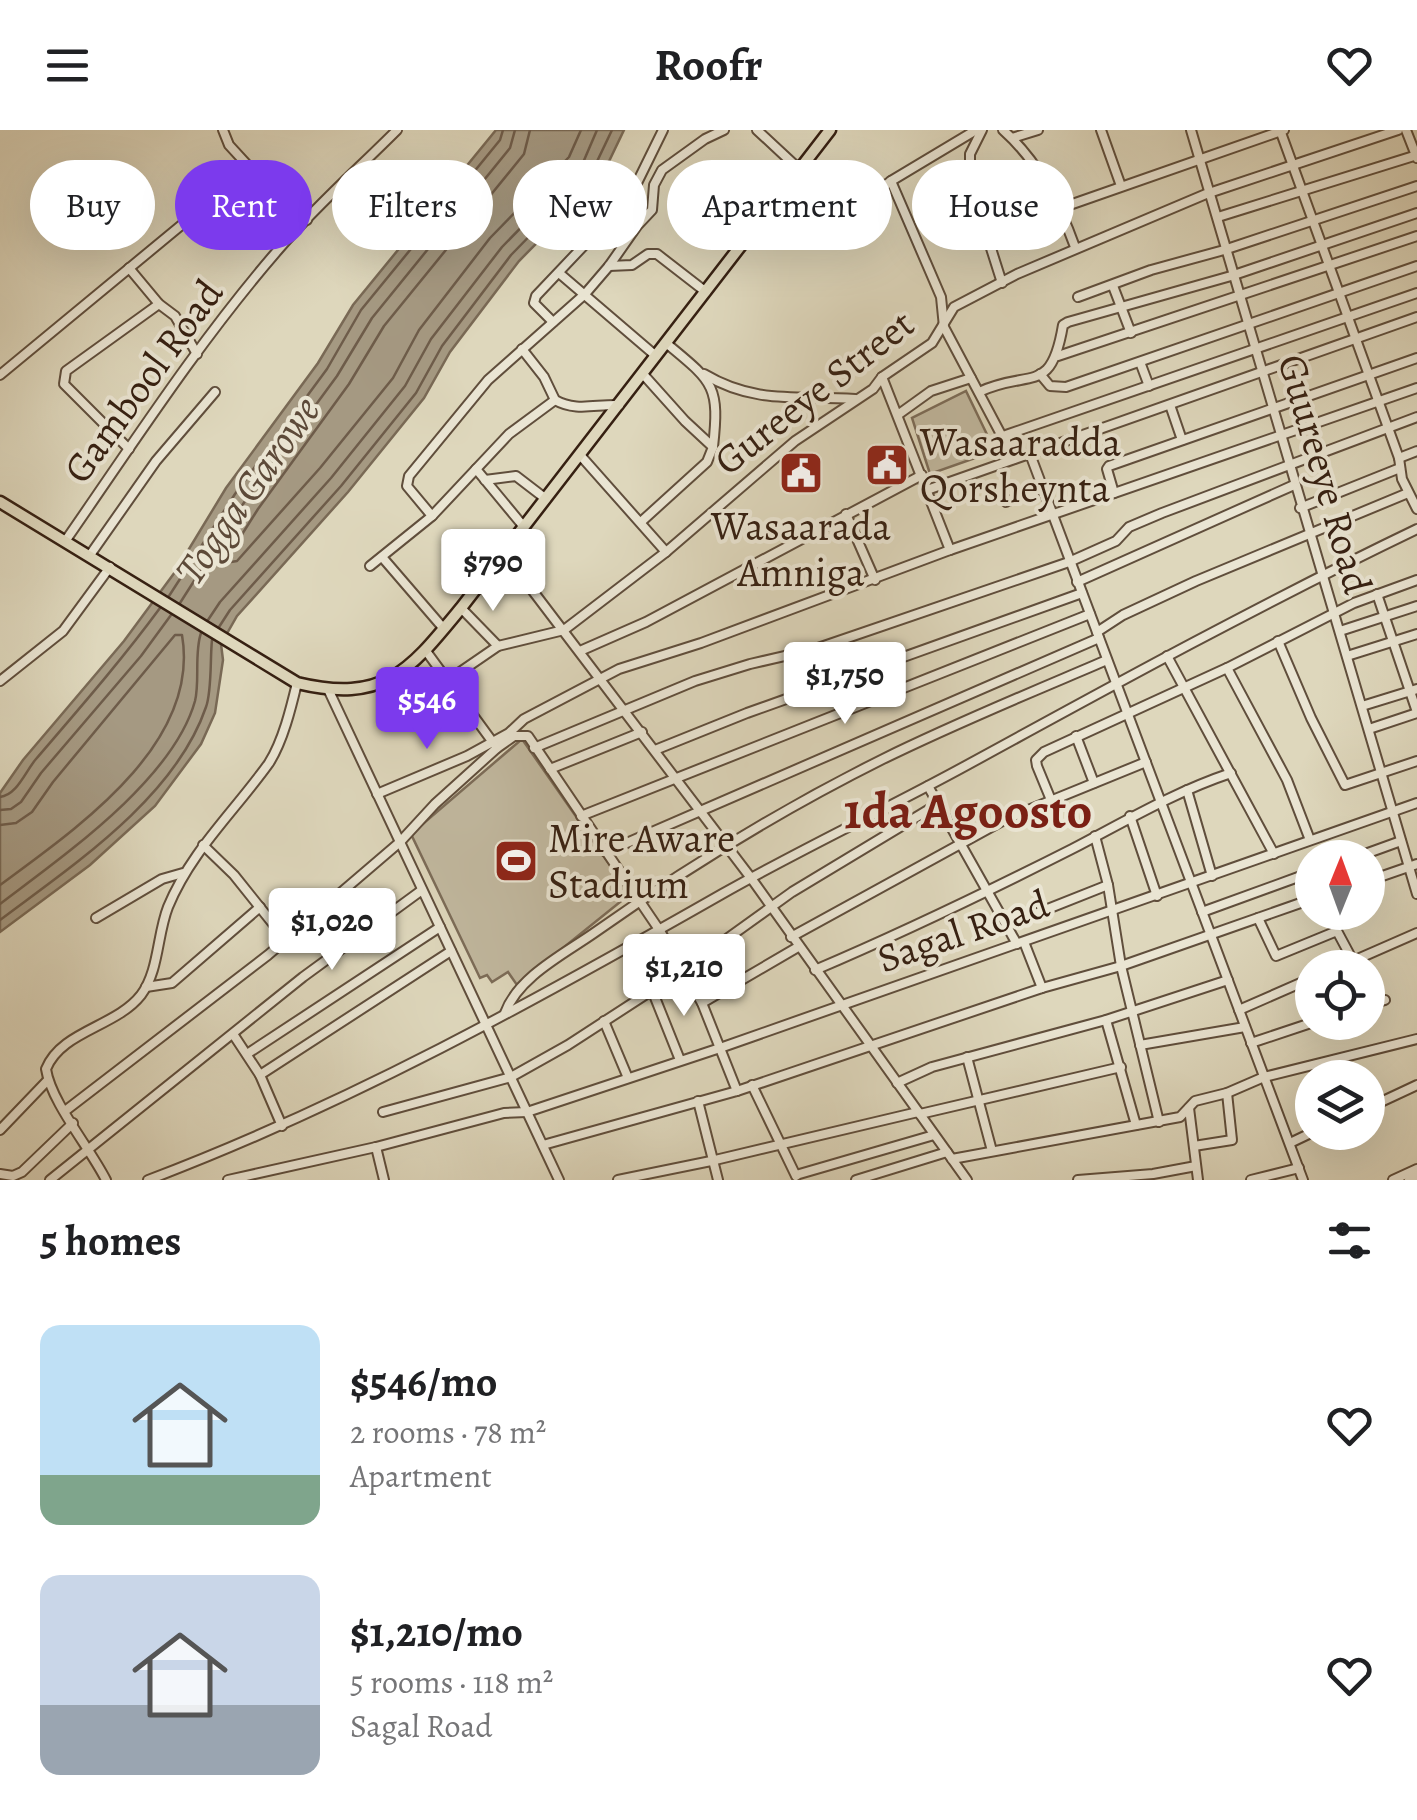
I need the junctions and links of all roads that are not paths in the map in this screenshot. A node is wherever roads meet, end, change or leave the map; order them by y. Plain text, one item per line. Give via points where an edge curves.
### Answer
1 (223, 130) edge
2 (397, 130) edge
3 (663, 130) edge
4 (724, 130) edge
5 (757, 130) edge
6 (830, 130) edge
7 (979, 130) edge
8 (1003, 130) edge
9 (1038, 130) edge
10 (1102, 130) edge
11 (1190, 130) edge
12 (1281, 130) edge
13 (1398, 130) edge
14 (1406, 130) edge
15 (1012, 138) junction
16 (1417, 156) edge
17 (1200, 158) junction
18 (242, 160) edge
19 (789, 160) edge
20 (808, 160) edge
21 (1029, 160) edge
22 (1294, 164) junction
23 (892, 180) edge
24 (892, 183) edge
25 (1121, 186) junction
26 (1417, 186) edge
27 (1303, 189) junction
28 (1210, 192) junction
29 (1074, 203) edge
30 (1417, 213) edge
31 (312, 215) edge
32 (1218, 218) junction
33 (1314, 220) junction
34 (175, 230) edge
35 (1417, 236) edge
36 (1321, 243) junction
37 (1074, 247) edge
38 (1227, 249) junction
39 (281, 250) edge
40 (738, 250) edge
41 (1068, 250) edge
42 (1329, 265) junction
43 (609, 266) junction
44 (1417, 266) edge
45 (129, 268) junction
46 (559, 273) junction
47 (1234, 274) junction
48 (1002, 283) junction
49 (1112, 286) junction
50 (706, 292) junction
51 (1417, 292) edge
52 (584, 294) junction
53 (1337, 294) junction
54 (1078, 297) dead end
55 (1241, 297) junction
56 (158, 304) junction
57 (1120, 308) junction
58 (1347, 316) junction
59 (1417, 317) edge
60 (553, 322) junction
61 (1249, 324) junction
62 (944, 327) junction
63 (1132, 333) junction
64 (1355, 338) junction
65 (666, 343) junction
66 (522, 349) junction
67 (1256, 349) junction
68 (197, 354) junction
69 (656, 356) junction
70 (1058, 356) junction
71 (1417, 358) edge
72 (1140, 362) junction
73 (642, 372) junction
74 (1263, 372) junction
75 (704, 374) junction
76 (1040, 374) junction
77 (1368, 374) junction
78 (0, 375) edge
79 (882, 376) junction
80 (971, 378) junction
81 (1149, 386) junction
82 (1417, 388) edge
83 (215, 392) dead end
84 (979, 392) junction
85 (855, 399) junction
86 (556, 400) junction
87 (1379, 402) junction
88 (619, 405) junction
89 (1170, 405) junction
90 (1273, 410) junction
91 (899, 414) junction
92 (1417, 416) edge
93 (1388, 427) junction
94 (1004, 436) junction
95 (1280, 436) junction
96 (1182, 440) junction
97 (713, 447) junction
98 (129, 448) junction
99 (1417, 451) edge
100 (1030, 454) junction
101 (580, 455) junction
102 (1014, 459) junction
103 (1399, 463) junction
104 (1288, 466) junction
105 (476, 469) junction
106 (922, 475) junction
107 (485, 480) junction
108 (1294, 485) junction
109 (1043, 488) junction
110 (927, 490) junction
111 (1114, 493) junction
112 (1412, 495) edge
113 (546, 499) junction
114 (0, 502) edge
115 (1006, 502) dead end
116 (1300, 508) junction
117 (1417, 509) edge
118 (846, 514) junction
119 (1054, 514) junction
120 (432, 516) junction
121 (642, 521) junction
122 (524, 527) junction
123 (1417, 529) edge
124 (1309, 533) junction
125 (66, 540) junction
126 (950, 550) junction
127 (504, 552) junction
128 (666, 552) junction
129 (90, 556) junction
130 (382, 557) junction
131 (1069, 562) junction
132 (370, 566) dead end
133 (110, 568) junction
134 (1323, 574) junction
135 (875, 580) junction
136 (1417, 580) edge
137 (1077, 582) junction
138 (1082, 593) junction
139 (1377, 594) junction
140 (1417, 606) edge
141 (462, 608) junction
142 (1334, 612) junction
143 (1090, 614) junction
144 (1384, 617) junction
145 (444, 629) junction
146 (564, 630) junction
147 (1340, 631) junction
148 (1417, 634) edge
149 (1098, 635) junction
150 (1278, 640) junction
151 (1393, 642) junction
152 (498, 646) junction
153 (815, 649) junction
154 (426, 651) junction
155 (580, 651) junction
156 (1167, 656) junction
157 (1347, 656) junction
158 (1106, 660) junction
159 (1228, 668) junction
160 (600, 677) junction
161 (0, 680) edge
162 (448, 681) junction
163 (297, 683) junction
164 (828, 683) junction
165 (1116, 683) junction
166 (1184, 687) junction
167 (328, 689) junction
168 (1414, 690) edge
169 (1362, 706) junction
170 (626, 710) junction
171 (1128, 712) junction
172 (1417, 712) edge
173 (1368, 729) junction
174 (642, 732) junction
175 (1076, 736) junction
176 (495, 745) junction
177 (534, 748) junction
178 (656, 750) junction
179 (1417, 761) edge
180 (1146, 762) junction
181 (550, 769) junction
182 (1231, 773) junction
183 (1381, 773) junction
184 (675, 777) junction
185 (1094, 783) junction
186 (928, 786) junction
187 (1187, 790) junction
188 (377, 794) junction
189 (1051, 800) junction
190 (1161, 803) junction
191 (1417, 803) edge
192 (938, 804) junction
193 (700, 810) junction
194 (1392, 811) junction
195 (581, 816) junction
196 (1130, 816) junction
197 (1095, 836) junction
198 (1310, 840) joint
199 (1401, 840) junction
200 (400, 842) junction
201 (960, 843) junction
202 (203, 844) junction
203 (1295, 846) edge
204 (1385, 846) edge
205 (728, 847) junction
206 (606, 852) junction
207 (1274, 854) junction
208 (1413, 866) edge
209 (183, 873) junction
210 (1385, 875) edge
211 (1212, 876) junction
212 (751, 878) junction
213 (1295, 878) edge
214 (1190, 884) junction
215 (1108, 885) junction
216 (988, 889) junction
217 (422, 890) junction
218 (1417, 894) edge
219 (1157, 896) junction
220 (639, 901) junction
221 (1295, 905) edge
222 (260, 908) junction
223 (771, 908) junction
224 (1112, 910) junction
225 (1202, 912) junction
226 (96, 918) dead end
227 (1258, 918) junction
228 (1007, 925) junction
229 (440, 927) junction
230 (660, 932) junction
231 (1417, 933) edge
232 (1212, 935) junction
233 (791, 937) junction
234 (286, 940) junction
235 (1020, 943) junction
236 (798, 947) junction
237 (1349, 950) edge
238 (1373, 950) edge
239 (452, 951) junction
240 (1120, 966) junction
241 (682, 970) junction
242 (815, 970) junction
243 (1228, 980) junction
244 (1295, 985) edge
245 (146, 987) junction
246 (1042, 988) junction
247 (652, 990) junction
248 (702, 1003) junction
249 (840, 1005) junction
250 (1132, 1010) junction
251 (1239, 1010) junction
252 (505, 1013) junction
253 (1106, 1020) junction
254 (604, 1022) junction
255 (485, 1024) junction
256 (1246, 1027) junction
257 (1295, 1028) edge
258 (233, 1034) junction
259 (1417, 1039) edge
260 (1251, 1042) junction
261 (1140, 1046) junction
262 (871, 1047) junction
263 (720, 1048) junction
264 (246, 1054) junction
265 (967, 1058) junction
266 (680, 1060) junction
267 (1122, 1068) junction
268 (260, 1075) junction
269 (1264, 1077) junction
270 (511, 1078) junction
271 (628, 1078) junction
272 (48, 1081) junction
273 (897, 1083) junction
274 (1417, 1085) edge
275 (752, 1086) junction
276 (737, 1091) junction
277 (1227, 1093) junction
278 (698, 1100) junction
279 (1385, 1100) edge
280 (979, 1101) junction
281 (1189, 1108) junction
282 (65, 1112) junction
283 (382, 1112) dead end
284 (527, 1112) junction
285 (919, 1113) junction
286 (1159, 1122) junction
287 (73, 1124) junction
288 (1136, 1125) junction
289 (282, 1126) junction
290 (0, 1130) edge
291 (934, 1134) junction
292 (1295, 1142) edge
293 (1290, 1144) junction
294 (780, 1145) junction
295 (543, 1146) junction
296 (1194, 1146) junction
297 (376, 1147) junction
298 (90, 1148) junction
299 (992, 1152) junction
300 (949, 1155) junction
301 (711, 1161) junction
302 (1196, 1166) junction
303 (1299, 1168) junction
304 (1417, 1173) edge
305 (0, 1174) edge
306 (558, 1178) edge
307 (797, 1178) edge
308 (50, 1180) edge
309 (106, 1180) edge
310 (148, 1180) edge
311 (228, 1180) edge
312 (384, 1180) edge
313 (546, 1180) edge
314 (618, 1180) edge
315 (718, 1180) edge
316 (856, 1180) edge
317 (967, 1180) edge
318 (1078, 1180) edge
319 (1198, 1180) edge
320 (1251, 1180) edge
321 (1303, 1180) edge
322 (1393, 1180) edge
323 (1408, 1180) edge

1 - 18 street
2 - 31 street, Gambool Road
3 - 46 street via 636,185
4 - 43 street via 662,170 652,210
5 - 19 street
6 - 20 main road
7 - 23 street
7 - 48 street via 970,160
8 - 15 street
9 - 15 street
10 - 25 street
11 - 17 street, Guureeye Road
12 - 17 street
12 - 22 street
13 - 22 street, Gureeye Street
14 - 16 street
15 - 21 street
16 - 27 street
17 - 25 street
17 - 28 street, Guureeye Road
22 - 27 street
22 - 28 street, Gureeye Street
24 - 62 street via 941,296
25 - 29 street
26 - 33 street
27 - 32 street
27 - 33 street
28 - 32 street, Guureeye Road
28 - 37 street, Gureeye Street
30 - 36 street
32 - 38 street, Guureeye Road
33 - 36 street
33 - 38 street
34 - 45 street
35 - 42 street
36 - 42 street
36 - 47 street
38 - 47 street, Guureeye Road
38 - 49 street
39 - 68 street, Gambool Road
40 - 50 main road
41 - 48 street, Gureeye Street
42 - 53 street
42 - 55 street
43 - 50 street via 656,254
43 - 52 street
44 - 53 street
45 - 56 street
45 - 78 street
46 - 52 street
46 - 60 street via 534,300
47 - 55 street, Guureeye Road
47 - 57 street
48 - 62 street, Gureeye Street via 954,307
49 - 54 street
49 - 57 street
50 - 65 main road
51 - 58 street
52 - 60 street
52 - 69 street
53 - 58 street
53 - 61 street
55 - 61 street, Guureeye Road
55 - 63 street
56 - 68 street via 176,316
56 - 98 street via 63,378
57 - 63 street
57 - 70 street via 1068,322
58 - 64 street
58 - 67 street
59 - 64 street
60 - 66 street
61 - 67 street, Guureeye Road
61 - 72 street
62 - 79 street, Gureeye Street via 920,353
62 - 80 street
63 - 70 street
64 - 74 street
64 - 77 street
65 - 69 main road
65 - 75 street
66 - 86 street
66 - 120 street via 408,476 408,486
67 - 74 street, Guureeye Road
67 - 81 street
68 - 98 street, Gambool Road
69 - 73 main road
70 - 76 street
71 - 77 street
72 - 76 street via 1066,386 1050,386
72 - 81 street
73 - 88 main road
73 - 97 street
74 - 89 street
74 - 90 street, Guureeye Road
75 - 85 street via 764,398
75 - 97 street via 717,408
76 - 84 street
77 - 87 street
77 - 90 street
79 - 85 street, Gureeye Street
79 - 91 street
80 - 84 street
80 - 91 street via 931,391
81 - 94 street
82 - 87 street
83 - 129 street via 156,460
84 - 94 street
85 - 128 street, Gureeye Street via 795,441
86 - 88 street via 574,408
86 - 105 street
87 - 93 street
87 - 95 street
88 - 101 main road
89 - 96 street
89 - 100 street
90 - 95 street, Guureeye Road
90 - 96 street
91 - 106 street
92 - 93 street
93 - 103 street
93 - 104 street
94 - 102 street
95 - 104 street, Guureeye Road
95 - 111 street
96 - 111 street via 1109,466
97 - 121 street via 706,462
98 - 125 street, Gambool Road
99 - 103 street
100 - 102 street
100 - 109 street
101 - 113 main road
101 - 121 street
102 - 110 street
103 - 112 street
103 - 116 street
104 - 108 street, Guureeye Road
104 - 131 street via 1129,527 1116,541
105 - 107 street
105 - 120 street
106 - 110 street
106 - 118 street
107 - 113 street via 516,476
107 - 122 street
108 - 116 street, Guureeye Road
108 - 137 street
109 - 115 street
109 - 119 street
110 - 126 street
111 - 119 street
112 - 117 street
112 - 124 street
113 - 122 main road
114 - 125 main road
116 - 124 street, Guureeye Road
118 - 135 street
118 - 155 street
119 - 126 street
119 - 131 street
120 - 130 street
121 - 128 street
122 - 127 main road
123 - 134 street
124 - 134 street, Guureeye Road
124 - 149 street via 1123,615
125 - 129 main road
126 - 135 street
127 - 141 main road
127 - 146 street
128 - 146 street, Gureeye Street
129 - 133 main road
130 - 132 street
130 - 145 street
131 - 137 street
131 - 153 street
133 - 161 street via 63,631
133 - 163 main road
134 - 142 street, Guureeye Road
134 - 156 street
135 - 160 street
136 - 139 street
137 - 138 street
138 - 143 street
138 - 164 street
139 - 142 street
139 - 144 street
140 - 144 street
141 - 145 main road
141 - 152 street
142 - 147 street, Guureeye Road
142 - 150 street
143 - 149 street
143 - 184 street
144 - 147 street
144 - 151 street
145 - 154 main road
146 - 152 street
146 - 155 street
147 - 157 street, Guureeye Road
148 - 151 street
149 - 158 street
149 - 193 street
150 - 159 street
150 - 183 street via 1345,785
151 - 157 street
151 - 168 street
152 - 162 street
153 - 164 street
153 - 170 street via 695,681
154 - 162 street
154 - 167 main road via 378,684
155 - 160 street
156 - 165 street
156 - 166 street
157 - 169 street, Guureeye Road
158 - 165 street
158 - 205 street via 887,757
159 - 166 street
159 - 198 street via 1287,780
160 - 170 street
160 - 176 street via 524,719
162 - 176 street
163 - 167 main road
163 - 202 street via 270,761
164 - 178 street
165 - 171 street
165 - 186 street
166 - 171 street
166 - 182 street
167 - 188 street
168 - 169 street
168 - 172 street
169 - 173 street, Guureeye Road
170 - 174 street
170 - 177 street
171 - 175 street
171 - 180 street
172 - 173 street
173 - 183 street, Guureeye Road
174 - 178 street
174 - 181 street
175 - 185 street
175 - 189 street via 1036,760
176 - 177 street via 521,734
176 - 188 street
176 - 200 street
177 - 181 street
178 - 184 street
179 - 183 street
180 - 185 street
180 - 190 street
181 - 195 street
182 - 187 street
182 - 207 street
183 - 194 street, Guureeye Road
184 - 193 street
184 - 195 street
185 - 189 street
186 - 192 street
186 - 212 street
187 - 190 street
187 - 211 street
188 - 200 street
189 - 201 street
190 - 196 street
190 - 214 street
191 - 194 street, Sagal Road
192 - 201 street
192 - 223 street
193 - 205 street
193 - 206 street
194 - 198 street, Sagal Road
194 - 199 street, Guureeye Road
195 - 206 street
196 - 197 street
196 - 219 street
197 - 215 street
197 - 216 street
199 - 204 street
199 - 208 street, Guureeye Road
200 - 217 street
200 - 234 street
201 - 216 street
201 - 233 street
202 - 209 street
202 - 222 street
203 - 207 street, Sagal Road
205 - 212 street
205 - 220 street
206 - 220 street
207 - 211 street, Sagal Road
208 - 210 street
208 - 218 street, Guureeye Road
209 - 226 street via 162,878
209 - 245 street
211 - 214 street, Sagal Road
212 - 223 street
212 - 230 street
213 - 225 street
214 - 219 street, Sagal Road
214 - 225 street
215 - 224 street
215 - 228 street
216 - 228 street
216 - 242 street
217 - 229 street
217 - 258 street
219 - 224 street, Sagal Road
220 - 230 street
220 - 252 street via 518,988
221 - 227 street
222 - 234 street
222 - 245 street via 172,983
223 - 233 street
223 - 241 street
224 - 235 street, Sagal Road
224 - 240 street
225 - 232 street
227 - 232 street
227 - 237 street via 1276,956 1337,931
228 - 235 street
229 - 239 street
229 - 264 street
230 - 241 street
230 - 252 street
231 - 238 street
232 - 240 street
232 - 243 street
233 - 236 street
234 - 282 street
235 - 246 street
235 - 249 street, Sagal Road
236 - 242 street
236 - 248 street
239 - 255 street
239 - 268 street
240 - 246 street
240 - 250 street
241 - 247 street
241 - 248 street
242 - 249 street
243 - 250 street
243 - 251 street
244 - 251 street
245 - 272 street via 126,1008 57,1050 46,1069
246 - 262 street
247 - 254 street
247 - 266 street
248 - 263 street
249 - 262 street
249 - 263 street, Sagal Road
250 - 253 street
250 - 261 street
251 - 256 street
252 - 255 street
253 - 265 street
253 - 267 street
254 - 270 street
254 - 271 street
255 - 270 street
255 - 289 street
256 - 260 street
256 - 261 street
257 - 260 street
258 - 264 street
258 - 298 street
259 - 269 street
260 - 269 street
261 - 286 street
262 - 273 street
262 - 275 street
263 - 266 street, Sagal Road
263 - 276 street
264 - 268 street
265 - 273 street
265 - 280 street
266 - 271 street, Sagal Road
267 - 280 street
267 - 288 street
268 - 289 street
269 - 277 street
269 - 293 street
270 - 283 street
270 - 284 street
271 - 284 street, Sagal Road
272 - 282 street
272 - 290 street
273 - 285 street
274 - 279 street
275 - 276 street
275 - 294 street
276 - 278 street
277 - 281 street
277 - 296 street via 1232,1140
278 - 295 street
278 - 301 street
280 - 285 street
280 - 299 street
281 - 286 street
281 - 296 street
282 - 287 street
284 - 295 street
284 - 297 street, Sagal Road
285 - 291 street
285 - 294 street
286 - 288 street
287 - 298 street
287 - 305 street via 22,1172
288 - 299 street
289 - 310 street
291 - 300 street
291 - 307 street
292 - 293 street
293 - 303 street
294 - 301 street
294 - 307 street
295 - 306 street
296 - 302 street
297 - 311 street, Sagal Road
297 - 312 street
298 - 308 street
298 - 309 street
299 - 300 street
300 - 316 street
300 - 317 street
301 - 314 street
301 - 315 street
302 - 318 street
302 - 319 street
303 - 320 street
303 - 321 street
304 - 322 street
304 - 323 street
306 - 313 street

